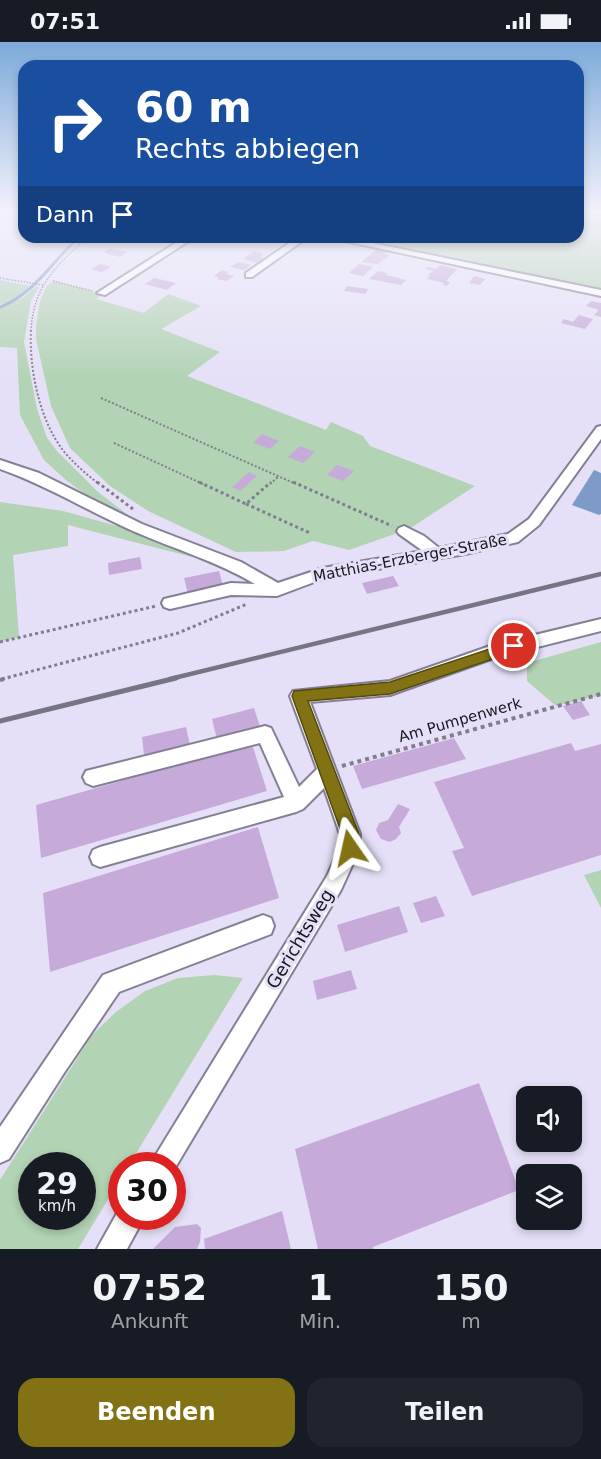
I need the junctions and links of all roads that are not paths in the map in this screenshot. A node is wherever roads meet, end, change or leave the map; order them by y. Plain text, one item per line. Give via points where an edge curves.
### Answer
1 (146, 267) edge
2 (260, 267) edge
3 (477, 267) edge
4 (249, 275) dead end
5 (102, 293) road end
6 (601, 293) edge
7 (601, 430) edge
8 (0, 464) edge
9 (404, 531) road end
10 (436, 554) junction
11 (277, 590) junction
12 (170, 603) road end
13 (601, 625) edge
14 (327, 772) junction
15 (93, 777) dead end
16 (296, 803) junction
17 (100, 857) dead end
18 (263, 926) dead end
19 (0, 1150) edge
20 (170, 1152) edge
21 (123, 1230) edge
22 (111, 1249) edge

1 - 5 street
2 - 4 street
3 - 6 street
7 - 10 street, Matthias-Erzberger-Straße via 534,522 513,538
8 - 11 street via 34,476 137,527 236,566
9 - 10 street
10 - 11 street, Matthias-Erzberger-Straße via 323,573
11 - 12 street via 231,589
13 - 14 street, Gerichtsweg via 493,652 390,688 299,696
14 - 16 street
14 - 20 street, Gerichtsweg via 350,834 346,860
15 - 16 street via 265,734
16 - 17 street
18 - 19 street via 111,983
21 - 22 street

